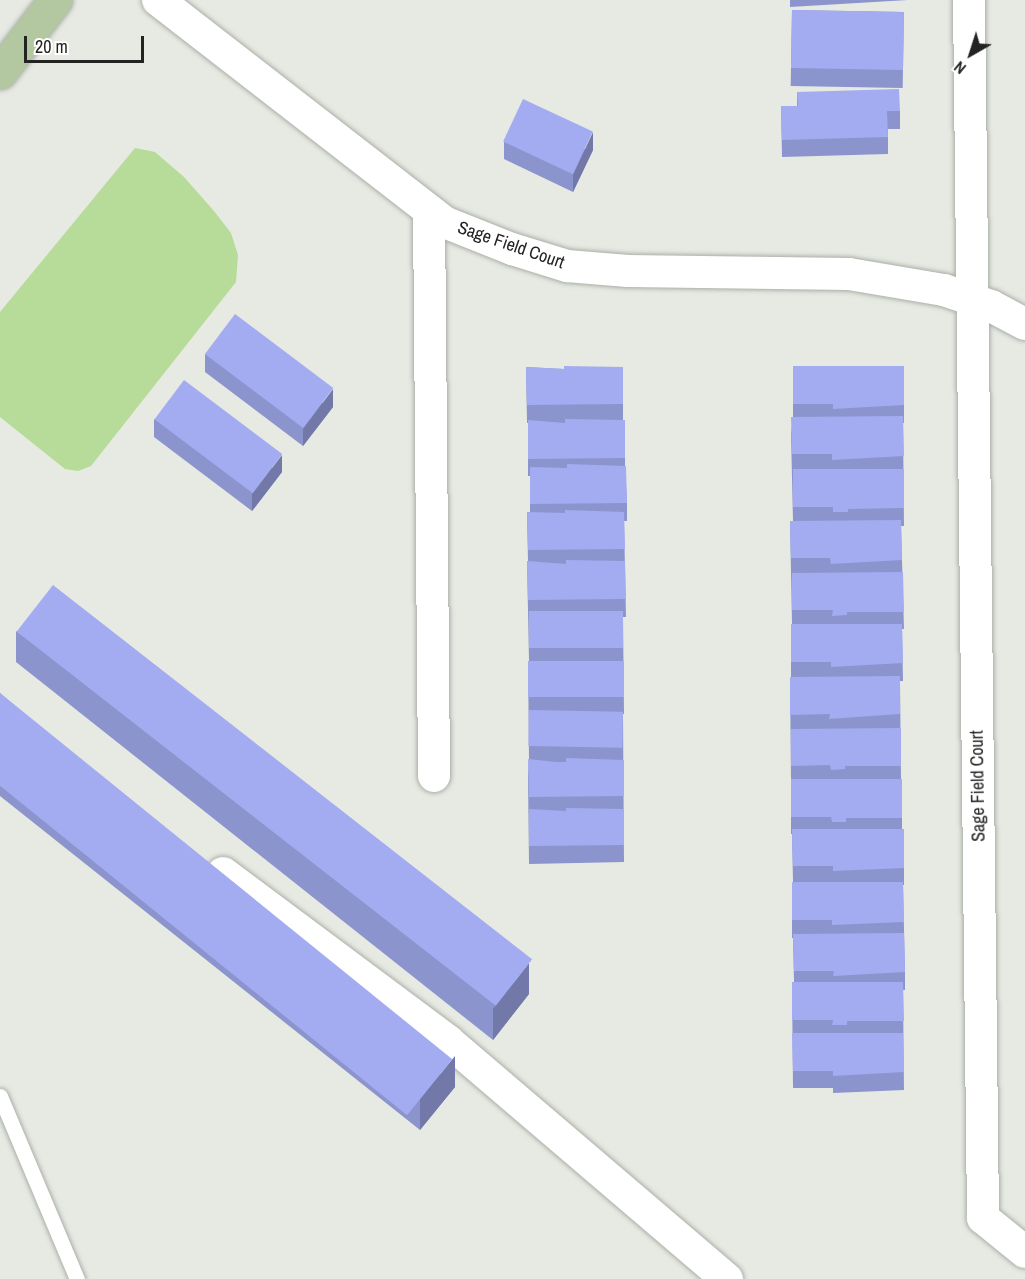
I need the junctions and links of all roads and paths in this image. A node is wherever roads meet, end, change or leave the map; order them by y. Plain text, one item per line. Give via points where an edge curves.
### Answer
1 (158, 0) edge
2 (969, 0) edge
3 (47, 3) edge
4 (0, 72) edge
5 (429, 211) junction
6 (973, 300) junction
7 (1025, 324) edge
8 (434, 776) dead end
9 (200, 856) edge
10 (0, 1096) edge
11 (1025, 1252) edge
12 (77, 1279) edge
13 (727, 1279) edge

1 - 5 street, Sage Field Court
2 - 6 street, Sage Field Court
3 - 4 main road
5 - 6 street, Sage Field Court via 464,230 567,266 628,271 849,274 944,290
5 - 8 street
6 - 7 street, Sage Field Court
6 - 11 street, Sage Field Court via 983,1218
9 - 13 street via 448,1041
10 - 12 lane

